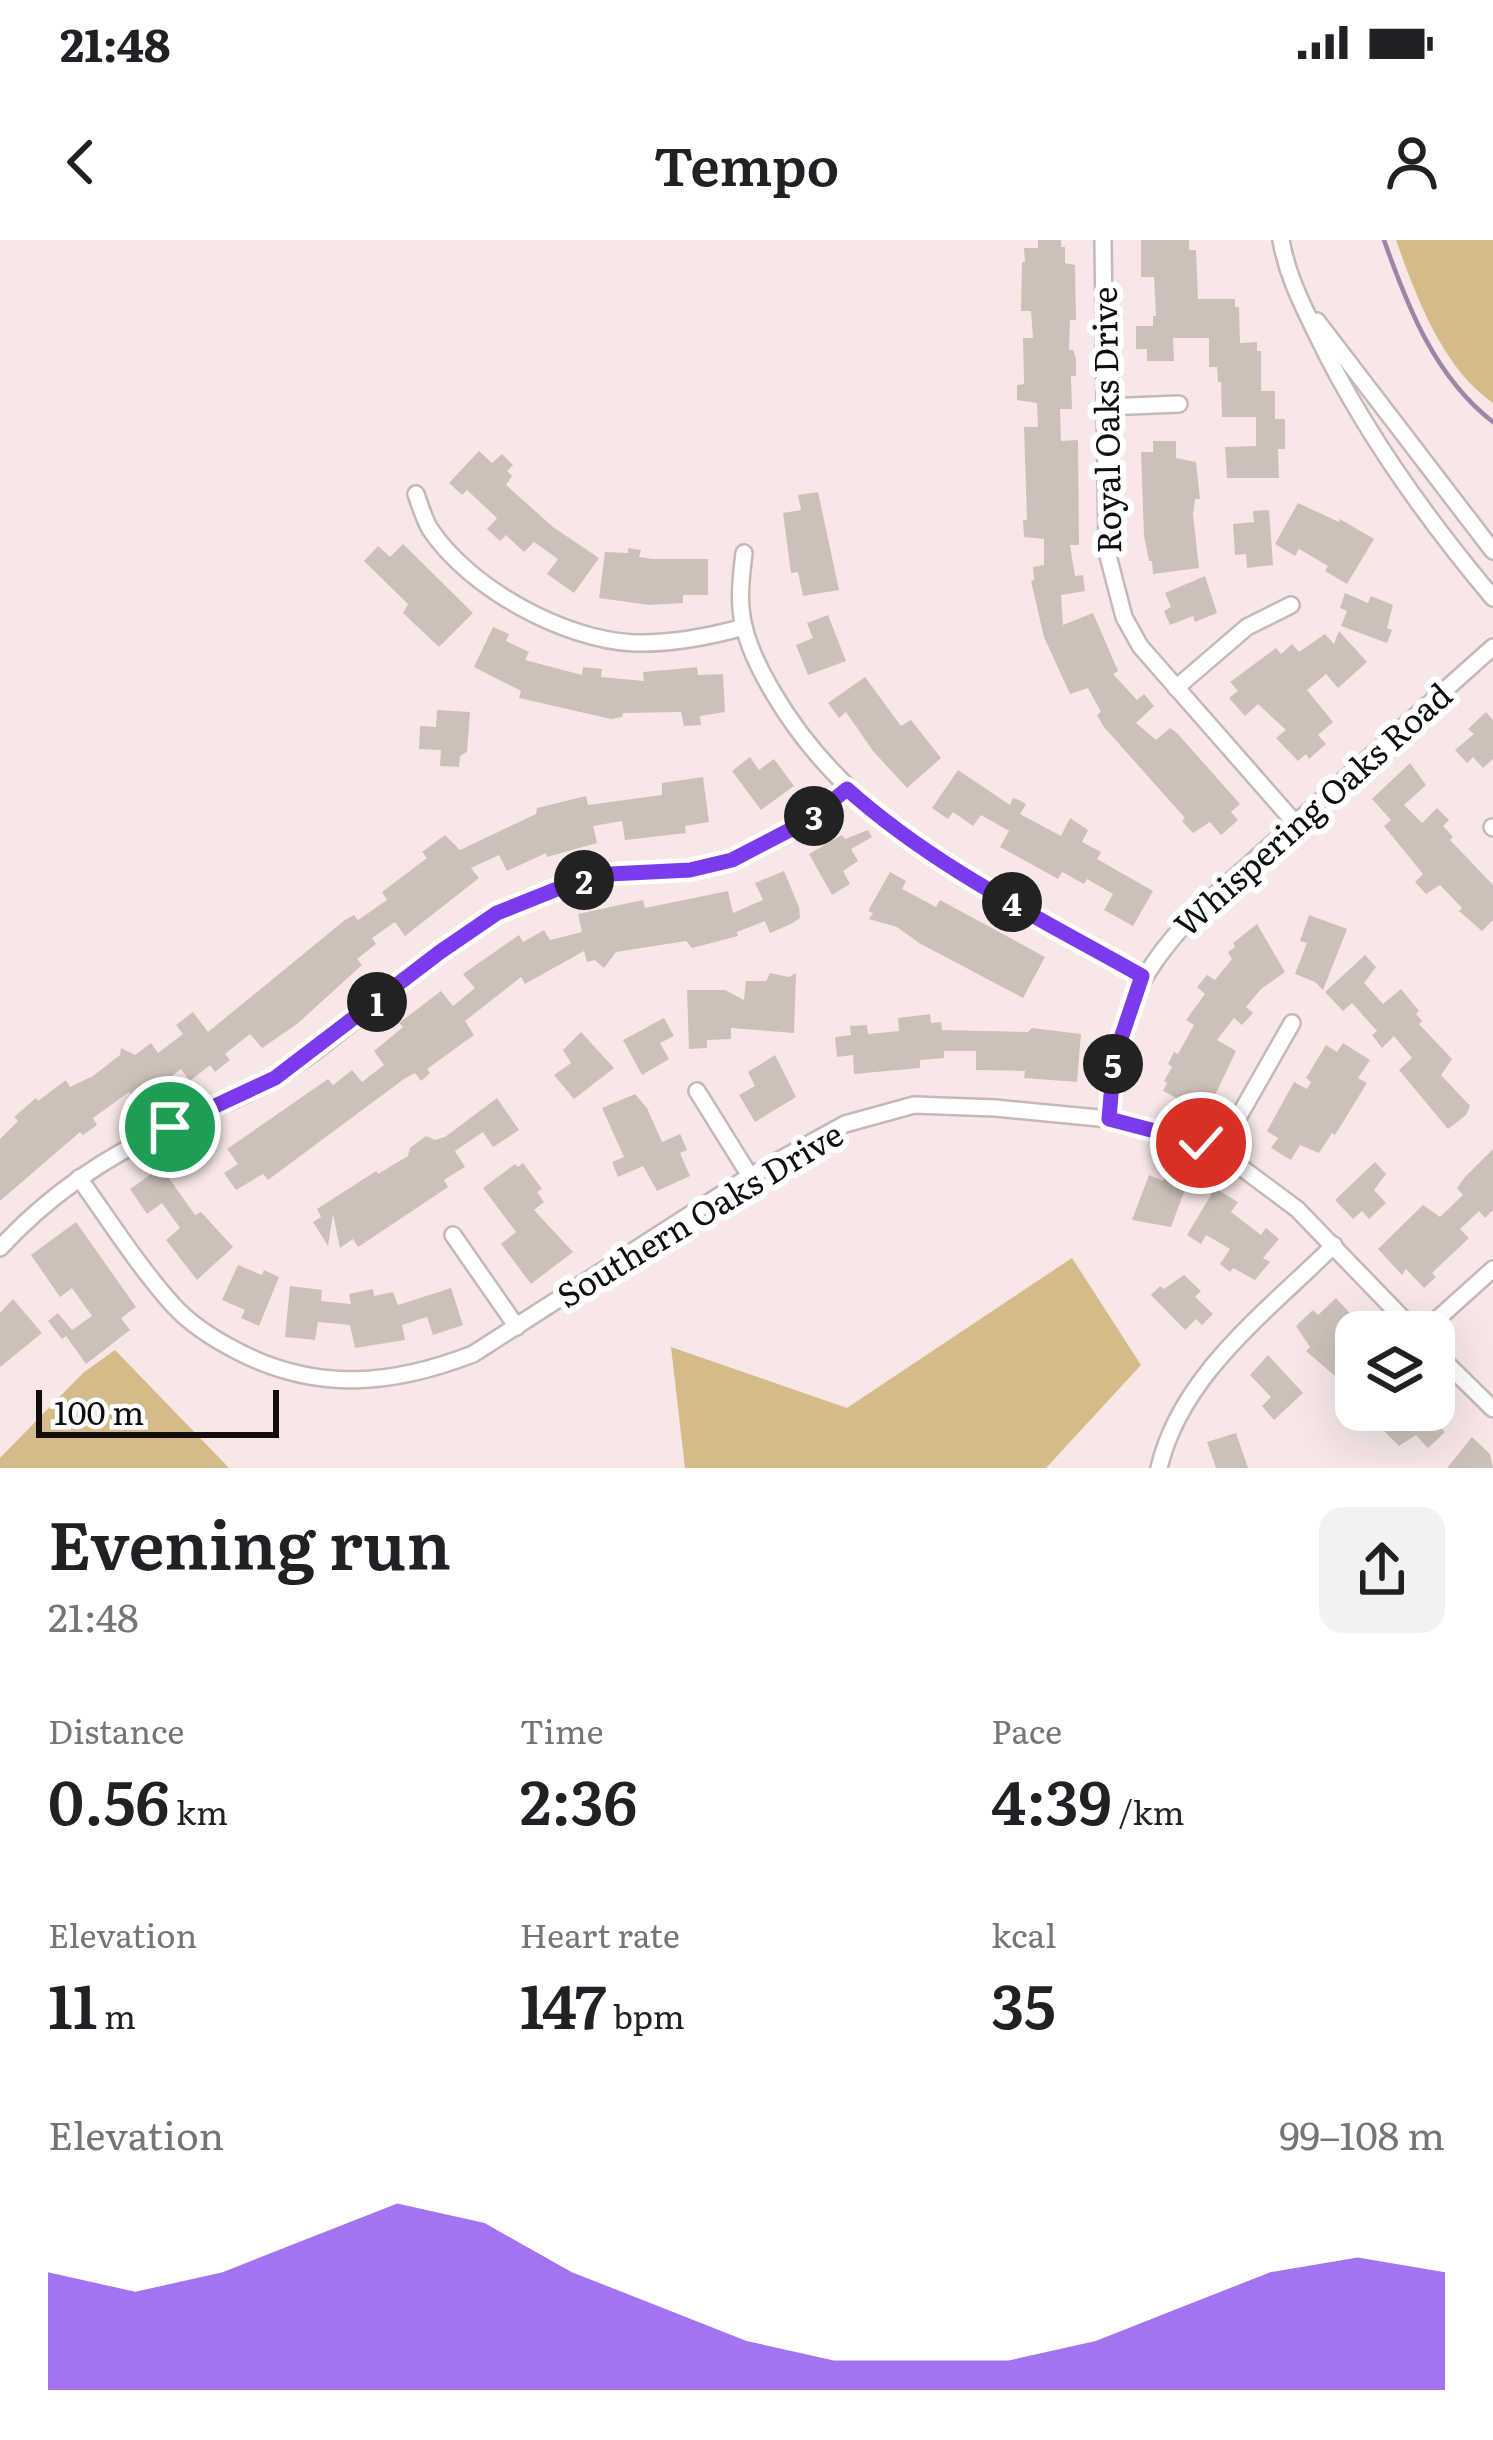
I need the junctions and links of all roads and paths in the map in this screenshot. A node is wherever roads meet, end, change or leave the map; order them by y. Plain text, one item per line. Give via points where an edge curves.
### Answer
1 (1103, 240) edge
2 (1281, 240) edge
3 (1300, 300) junction
4 (1179, 404) dead end
5 (1105, 407) junction
6 (416, 494) dead end
7 (1493, 551) edge
8 (743, 553) dead end
9 (1493, 598) edge
10 (1292, 605) dead end
11 (744, 627) junction
12 (1493, 647) edge
13 (1176, 688) junction
14 (847, 789) junction
15 (1296, 824) junction
16 (1142, 976) junction
17 (1292, 1023) dead end
18 (697, 1091) dead end
19 (1109, 1119) junction
20 (1219, 1151) junction
21 (750, 1176) junction
22 (79, 1178) junction
23 (453, 1235) dead end
24 (1334, 1246) junction
25 (0, 1248) edge
26 (1493, 1268) edge
27 (1398, 1311) edge
28 (1443, 1311) edge
29 (517, 1327) junction
30 (1455, 1372) edge
31 (1493, 1409) edge
32 (1159, 1468) edge

1 - 5 street, Royal Oaks Drive
2 - 3 street
3 - 7 street
3 - 9 street via 1382,450
4 - 5 street
5 - 13 street, Royal Oaks Drive via 1114,585 1140,646
6 - 11 street via 429,528 466,568 552,623 631,643
8 - 11 street
10 - 13 street via 1247,627
11 - 14 street via 790,720
12 - 15 street, Whispering Oaks Road
13 - 15 street, Royal Oaks Drive
14 - 16 street via 950,867
14 - 22 street via 809,820 732,860 610,874 497,913 275,1078
15 - 16 street, Whispering Oaks Road via 1196,912
16 - 19 street, Whispering Oaks Road via 1114,1059
17 - 20 street
18 - 21 street
19 - 20 street, Southern Oaks Drive
19 - 21 street, Southern Oaks Drive via 914,1106 845,1124
20 - 24 street, Southern Oaks Drive via 1274,1188
21 - 29 street, Southern Oaks Drive
22 - 25 street
22 - 29 street, Southern Oaks Drive via 176,1309 262,1364 322,1381 371,1382 426,1372
23 - 29 street
24 - 27 street, Southern Oaks Drive
24 - 32 street via 1194,1385
26 - 28 street
30 - 31 street

